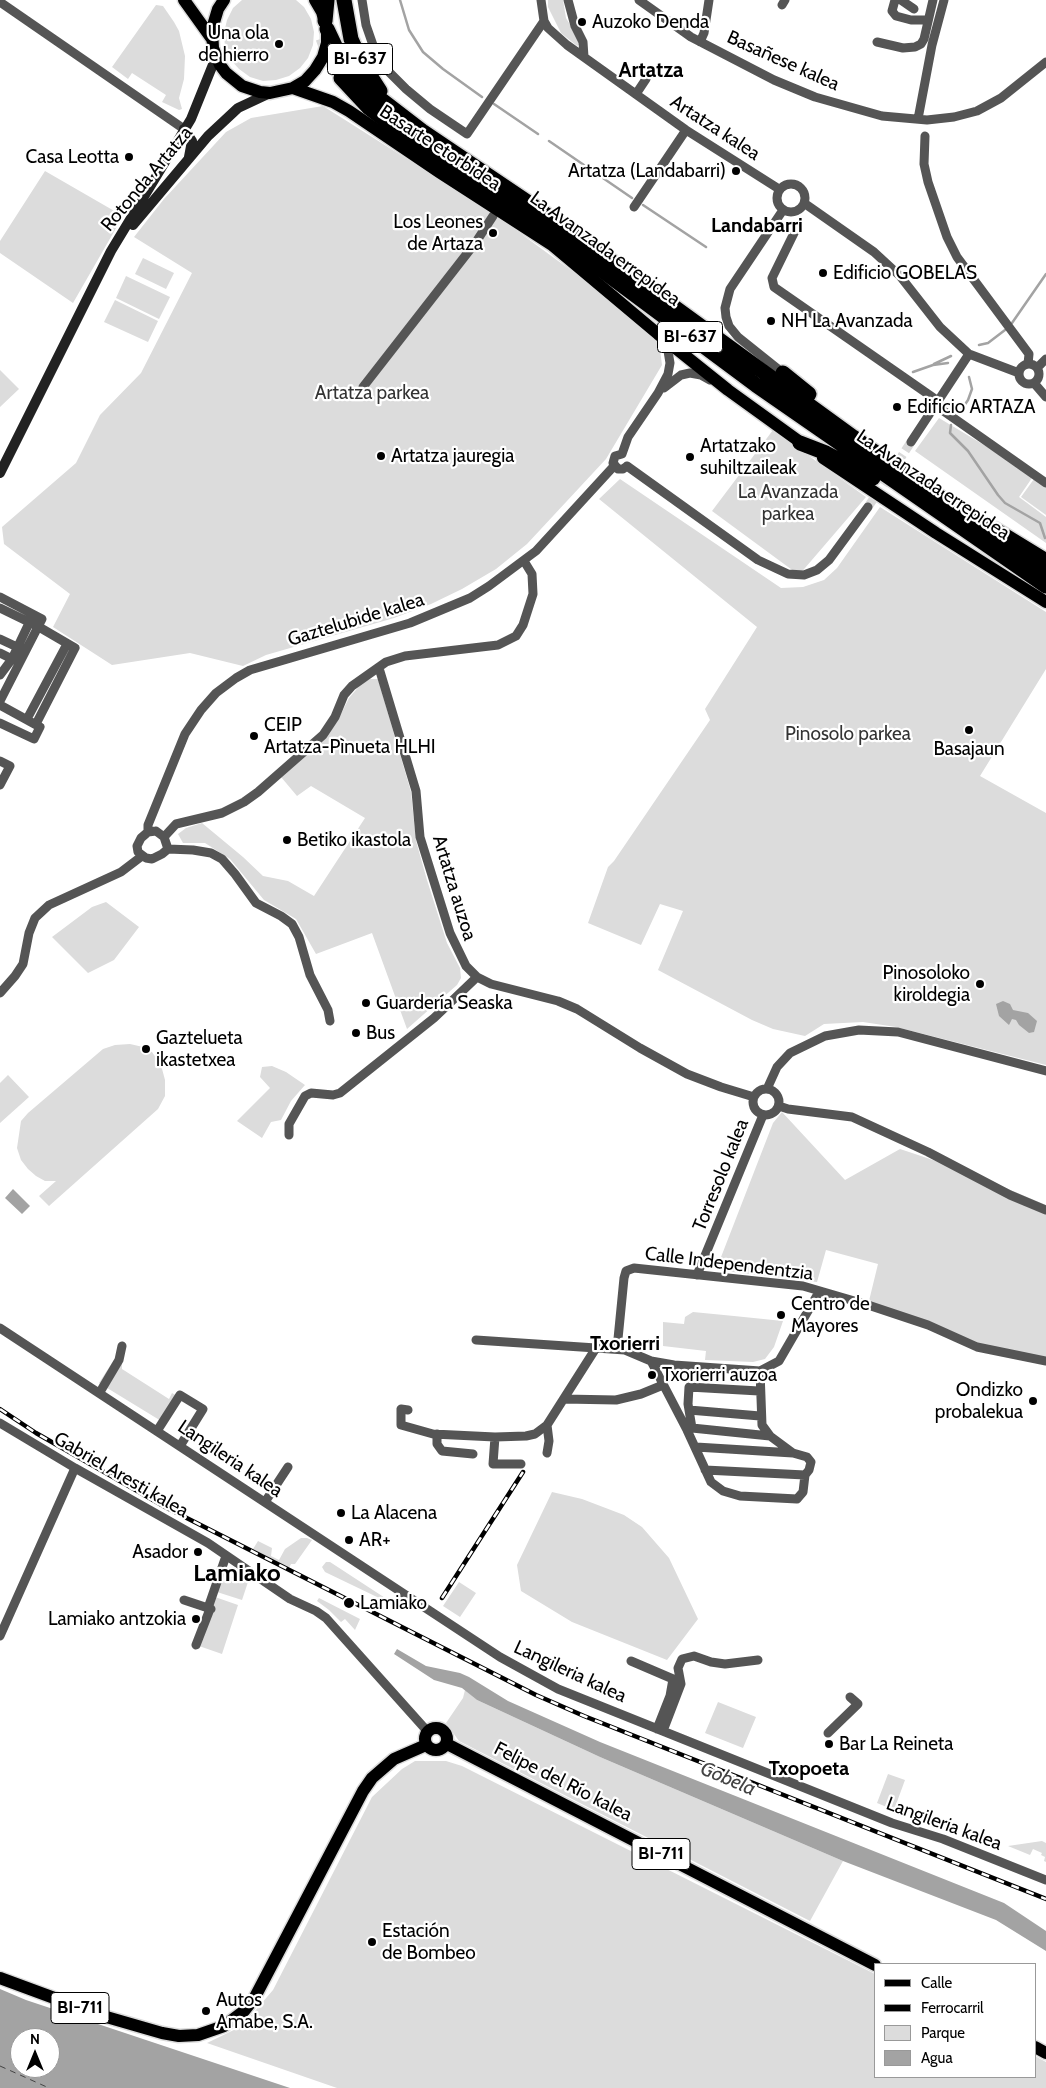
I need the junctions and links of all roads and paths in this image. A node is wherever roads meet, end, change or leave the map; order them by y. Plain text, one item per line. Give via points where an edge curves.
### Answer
1 (184, 0) edge
2 (224, 0) edge
3 (315, 0) edge
4 (327, 0) edge
5 (344, 0) edge
6 (362, 0) edge
7 (541, 0) edge
8 (568, 0) edge
9 (639, 0) edge
10 (709, 0) edge
11 (895, 0) edge
12 (901, 0) edge
13 (932, 0) edge
14 (944, 0) edge
15 (0, 2) edge
16 (914, 9) dead end
17 (927, 20) junction
18 (544, 22) junction
19 (326, 25) junction
20 (212, 39) junction
21 (700, 42) junction
22 (877, 42) dead end
23 (216, 56) junction
24 (584, 57) junction
25 (1046, 62) edge
26 (341, 78) tunnel mouth
27 (646, 79) dead end
28 (293, 88) junction
29 (270, 93) junction
30 (636, 94) junction
31 (395, 110) junction
32 (918, 119) junction
33 (184, 128) junction
34 (686, 130) junction
35 (925, 136) dead end
36 (189, 158) junction
37 (779, 189) junction
38 (804, 204) junction
39 (634, 206) dead end
40 (783, 210) junction
41 (493, 216) dead end
42 (796, 229) dead end
43 (552, 244) junction
44 (111, 251) junction
45 (658, 334) junction
46 (686, 334) junction
47 (969, 354) junction
48 (1046, 359) edge
49 (1033, 366) junction
50 (783, 373) joint
51 (1019, 373) junction
52 (1034, 383) junction
53 (363, 388) dead end
54 (728, 390) junction
55 (658, 393) junction
56 (1046, 397) edge
57 (937, 403) junction
58 (800, 442) junction
59 (911, 442) tunnel mouth
60 (622, 454) junction
61 (614, 466) junction
62 (627, 466) junction
63 (0, 473) edge
64 (906, 474) junction
65 (1046, 483) edge
66 (940, 498) junction
67 (868, 507) tunnel mouth
68 (959, 527) junction
69 (1046, 559) edge
70 (524, 561) junction
71 (1046, 571) edge
72 (1046, 586) edge
73 (0, 598) edge
74 (1046, 602) edge
75 (0, 608) edge
76 (36, 621) junction
77 (0, 639) edge
78 (71, 646) junction
79 (17, 648) junction
80 (0, 653) edge
81 (12, 659) junction
82 (379, 668) junction
83 (0, 675) edge
84 (0, 703) edge
85 (27, 719) junction
86 (0, 723) edge
87 (36, 724) junction
88 (0, 761) edge
89 (0, 785) edge
90 (148, 832) junction
91 (164, 837) junction
92 (168, 848) junction
93 (142, 856) junction
94 (477, 977) junction
95 (0, 993) edge
96 (330, 1021) dead end
97 (1046, 1071) edge
98 (767, 1089) junction
99 (754, 1098) junction
100 (779, 1106) junction
101 (763, 1115) junction
102 (289, 1135) dead end
103 (1046, 1210) edge
104 (697, 1275) junction
105 (819, 1292) junction
106 (0, 1328) edge
107 (476, 1340) dead end
108 (122, 1346) dead end
109 (596, 1348) junction
110 (616, 1349) junction
111 (651, 1361) junction
112 (1046, 1361) edge
113 (760, 1371) junction
114 (663, 1385) junction
115 (759, 1391) junction
116 (100, 1392) junction
117 (564, 1399) junction
118 (408, 1410) dead end
119 (689, 1410) junction
120 (760, 1416) junction
121 (0, 1423) edge
122 (547, 1425) junction
123 (690, 1429) junction
124 (158, 1431) junction
125 (436, 1434) junction
126 (770, 1436) junction
127 (495, 1437) junction
128 (180, 1446) junction
129 (696, 1447) junction
130 (547, 1453) dead end
131 (793, 1453) junction
132 (473, 1454) dead end
133 (288, 1467) dead end
134 (75, 1468) junction
135 (520, 1469) dead end
136 (706, 1470) junction
137 (805, 1475) junction
138 (265, 1502) junction
139 (226, 1556) junction
140 (184, 1600) dead end
141 (209, 1609) junction
142 (0, 1636) edge
143 (196, 1645) dead end
144 (758, 1660) dead end
145 (631, 1661) dead end
146 (850, 1697) dead end
147 (660, 1730) junction
148 (428, 1732) junction
149 (828, 1733) dead end
150 (447, 1744) junction
151 (426, 1745) junction
152 (1046, 1880) edge
153 (874, 1964) edge
154 (0, 1978) edge

1 - 20 main road
2 - 20 main road, Rotonda Artatza via 214,19
3 - 19 main road
4 - 19 highway
5 - 31 highway, BI-637 via 348,28 357,52 372,81
6 - 18 street via 374,48 388,70 430,109 466,134
7 - 18 street
8 - 24 street via 583,42
9 - 21 street, Basañese kalea
10 - 21 street, Basañese kalea
11 - 17 street via 892,11 896,16
12 - 16 street
13 - 17 street
14 - 32 street
15 - 33 street
17 - 22 street via 924,39 915,48
18 - 24 street, Artatza kalea
19 - 28 main road, Rotonda Artatza via 327,43 323,58 310,75
19 - 31 highway via 336,48 358,79
20 - 23 main road, Rotonda Artatza
21 - 32 street, Basañese kalea via 815,98 882,116
23 - 29 main road, Rotonda Artatza via 226,74 242,86
23 - 33 street, Rotonda Artatza via 201,98
24 - 30 street, Artatza kalea
25 - 32 street, Basañese kalea via 1002,98 977,111 954,118
26 - 46 highway, La Avanzada errepidea / BI-637 via 386,121 557,238
27 - 30 street
28 - 29 main road, Rotonda Artatza
28 - 43 main road, Basarte etorbidea via 349,110
29 - 36 street, Rotonda Artatza via 238,108
30 - 34 street, Artatza kalea
31 - 64 highway, La Avanzada errepidea / BI-637 via 563,226 697,326
33 - 36 street via 192,140
33 - 44 street, Rotonda Artatza
34 - 37 street, Artatza kalea
34 - 39 street
35 - 49 street via 924,164 947,238 1029,354
36 - 44 street, Rotonda Artatza
37 - 38 street via 787,184 796,185 803,191
37 - 40 street via 776,200
38 - 40 street via 795,212
38 - 47 street via 874,252 900,276 940,327
40 - 50 street via 730,289 725,308 729,326 738,337
41 - 53 street
42 - 57 street via 772,278 774,287
43 - 45 main road, Basarte etorbidea
43 - 46 highway via 632,301
44 - 63 street
45 - 54 main road, Basarte etorbidea
45 - 55 street via 668,351 670,363
46 - 68 highway, La Avanzada errepidea / BI-637
47 - 51 street
47 - 57 street
48 - 49 street
49 - 51 street via 1022,367
49 - 52 street via 1039,376
50 - 64 highway
51 - 52 street via 1025,383
52 - 56 street
54 - 55 street via 690,373 681,374
54 - 58 main road, Basarte etorbidea
55 - 60 street via 628,438
57 - 59 street
57 - 65 street
58 - 68 highway via 860,471
58 - 74 main road, Basarte etorbidea
60 - 61 street via 615,456
60 - 62 street via 628,458
61 - 62 street via 621,469
61 - 70 street, Gaztelubide kalea
62 - 67 street via 758,560 788,574 804,575 829,560
64 - 66 highway, La Avanzada errepidea / BI-637
66 - 69 main road
66 - 71 highway, La Avanzada errepidea / BI-637
68 - 72 highway, La Avanzada errepidea / BI-637
70 - 82 street via 532,574 533,594 516,636 498,644 405,656 386,662
70 - 90 street, Gaztelubide kalea via 470,598 428,616 271,663 236,678 201,710 184,734
73 - 76 street
75 - 76 street
76 - 78 street
76 - 79 street
76 - 84 street
77 - 79 street
78 - 85 street
78 - 87 street
79 - 81 street
80 - 81 street
81 - 83 street
82 - 91 street via 352,686 323,735 258,792 222,813 176,824
82 - 94 street, Artatza auzoa via 416,791 420,838 438,897 458,954
84 - 85 street
85 - 87 street
86 - 87 street via 34,739 40,727
88 - 89 street via 10,766
90 - 91 street via 156,831
90 - 93 street via 140,838 137,846
91 - 92 street
92 - 93 street via 152,858
92 - 96 street via 211,853 235,874 256,903 292,924
93 - 95 street via 121,872 48,905 32,924 23,964
94 - 99 street via 506,989 558,1001 687,1074
94 - 102 street via 434,1018 340,1094 311,1093 305,1096 289,1124
97 - 98 street via 898,1032 859,1030 825,1036 790,1053 777,1067
98 - 99 street
98 - 100 street via 777,1094
99 - 101 street via 754,1106
100 - 101 street via 771,1114
100 - 103 street via 852,1116
101 - 104 street, Torresolo kalea
104 - 105 street, Calle Independentzia via 803,1286
104 - 110 street, Calle Independentzia via 634,1268 626,1271
105 - 112 street, Calle Independentzia via 928,1325 977,1347
105 - 113 street via 779,1361
106 - 116 street, Langileria kalea
107 - 109 street
108 - 116 street via 119,1360
109 - 110 street
109 - 117 street
110 - 111 street
111 - 113 street
111 - 114 street
113 - 115 street
114 - 117 street via 616,1400
114 - 123 street
115 - 119 street via 689,1387
115 - 120 street
116 - 124 street, Langileria kalea
117 - 122 street
118 - 125 street via 401,1409 401,1425
119 - 120 street
119 - 123 street
120 - 126 street
121 - 134 street, Gabriel Aresti kalea
122 - 127 street via 535,1434
122 - 130 street
123 - 126 street
123 - 129 street
124 - 128 street, Langileria kalea
124 - 128 street via 180,1395 203,1409
125 - 127 street
125 - 132 street via 442,1451
126 - 131 street
127 - 135 street via 493,1464
128 - 138 street, Langileria kalea
129 - 131 street
129 - 136 street
131 - 137 street via 808,1457 811,1462
133 - 138 street
134 - 139 street, Gabriel Aresti kalea
134 - 142 street
136 - 137 street
136 - 137 street via 711,1482 723,1491 740,1496 787,1499 797,1499 803,1492
138 - 147 street, Langileria kalea via 500,1657 558,1689
139 - 141 street
139 - 148 street, Gabriel Aresti kalea via 290,1599 326,1618
140 - 141 street
141 - 143 street
144 - 147 street via 725,1664 694,1656 682,1659 678,1668 681,1684
145 - 147 street via 674,1679
146 - 149 street via 858,1704
147 - 152 street, Langileria kalea via 892,1823 943,1839
148 - 150 main road via 435,1728 443,1730 448,1736
148 - 151 main road
150 - 151 main road via 437,1751
150 - 153 main road, Felipe del Río kalea / BI-711
151 - 154 main road, BI-711 via 387,1763 363,1791 262,1985 244,2011 224,2026 198,2035 162,2033 103,2016

